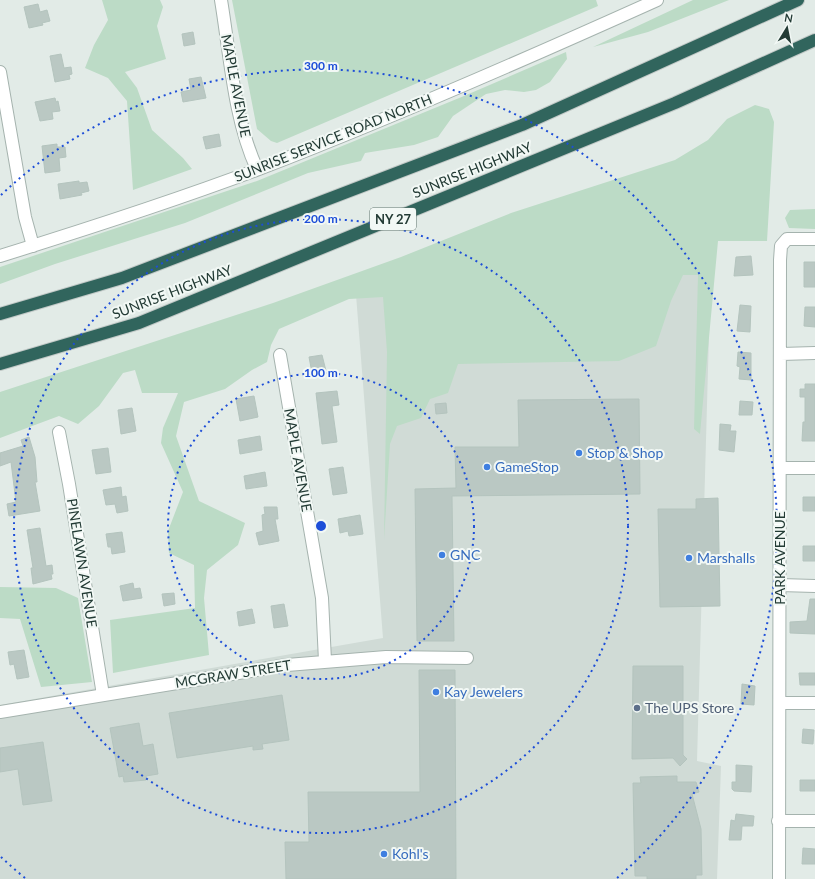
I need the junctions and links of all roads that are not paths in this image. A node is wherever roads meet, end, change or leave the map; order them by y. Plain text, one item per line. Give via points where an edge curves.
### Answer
1 (220, 0) edge
2 (657, 0) edge
3 (798, 0) edge
4 (815, 40) edge
5 (0, 72) edge
6 (257, 169) junction
7 (815, 239) edge
8 (33, 246) junction
9 (0, 256) edge
10 (0, 314) edge
11 (815, 353) edge
12 (280, 354) dead end
13 (781, 354) junction
14 (0, 364) edge
15 (59, 432) dead end
16 (780, 468) junction
17 (815, 468) edge
18 (780, 585) junction
19 (815, 586) edge
20 (467, 658) dead end
21 (325, 661) junction
22 (103, 695) junction
23 (780, 703) junction
24 (815, 703) edge
25 (0, 712) edge
26 (778, 821) junction
27 (815, 821) edge
28 (779, 879) edge

1 - 6 street, MAPLE AVENUE via 241,121
2 - 6 street, SUNRISE SERVICE ROAD NORTH via 517,63
3 - 10 highway, SUNRISE HIGHWAY via 522,125 122,278
4 - 14 highway, SUNRISE HIGHWAY / NY 27 via 676,103 139,323
5 - 8 street via 24,210
6 - 8 street, SUNRISE SERVICE ROAD NORTH
7 - 13 street, PARK AVENUE via 787,240 782,246
8 - 9 street, SUNRISE SERVICE ROAD NORTH
11 - 13 street
12 - 21 street, MAPLE AVENUE via 322,598
13 - 16 street, PARK AVENUE
15 - 22 street, PINELAWN AVENUE via 70,484
16 - 17 street
16 - 18 street, PARK AVENUE
18 - 19 street
18 - 23 street, PARK AVENUE
20 - 21 street, MCGRAW STREET via 386,657
21 - 22 street, MCGRAW STREET via 270,667
22 - 25 street, MCGRAW STREET
23 - 24 street
23 - 26 street, PARK AVENUE
26 - 27 street
26 - 28 street, PARK AVENUE

